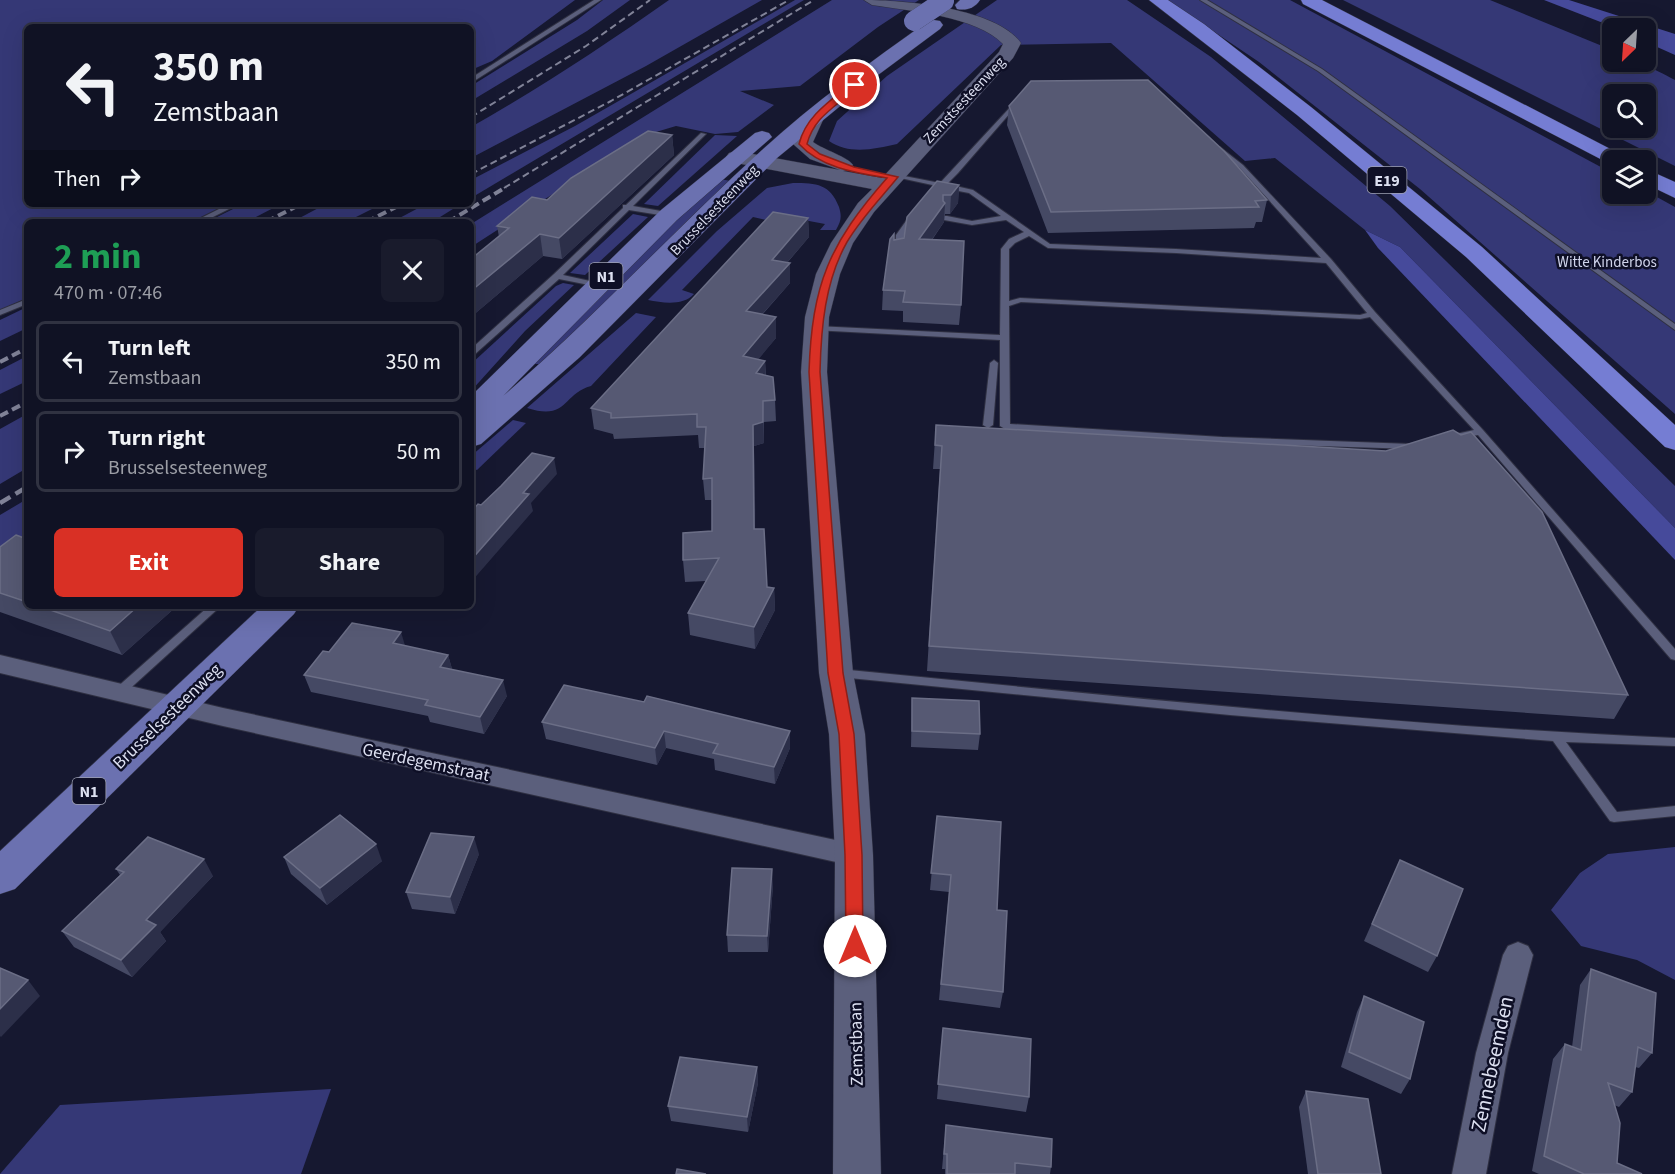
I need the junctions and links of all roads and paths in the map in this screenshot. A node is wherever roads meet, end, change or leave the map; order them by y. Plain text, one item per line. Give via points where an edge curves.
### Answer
1 (598, 0) edge
2 (872, 0) edge
3 (1157, 0) edge
4 (1203, 0) edge
5 (1309, 0) edge
6 (956, 2) edge
7 (474, 79) edge
8 (1028, 96) edge
9 (1494, 96) junction
10 (813, 120) junction
11 (703, 134) dead end
12 (1214, 144) edge
13 (1613, 150) edge
14 (1602, 152) edge
15 (754, 156) junction
16 (909, 159) joint
17 (852, 169) junction
18 (1656, 169) edge
19 (819, 172) junction
20 (1675, 178) edge
21 (890, 181) junction
22 (1656, 181) edge
23 (942, 185) junction
24 (1675, 191) edge
25 (733, 192) junction
26 (930, 197) edge
27 (229, 207) edge
28 (626, 207) junction
29 (866, 208) junction
30 (920, 213) edge
31 (669, 215) junction
32 (1009, 217) junction
33 (947, 218) edge
34 (203, 219) edge
35 (1030, 232) junction
36 (898, 256) edge
37 (1328, 261) junction
38 (557, 276) junction
39 (596, 285) junction
40 (24, 302) edge
41 (1005, 305) junction
42 (0, 313) edge
43 (1372, 314) junction
44 (816, 328) junction
45 (1675, 328) edge
46 (1004, 339) junction
47 (474, 350) edge
48 (994, 363) dead end
49 (474, 409) edge
50 (988, 425) edge
51 (1480, 432) junction
52 (474, 435) edge
53 (1450, 438) edge
54 (1675, 441) edge
55 (1422, 444) edge
56 (213, 609) edge
57 (279, 609) edge
58 (1675, 656) edge
59 (0, 664) edge
60 (836, 673) junction
61 (119, 692) junction
62 (178, 706) junction
63 (1556, 737) junction
64 (1675, 742) edge
65 (1675, 811) edge
66 (854, 855) junction
67 (0, 877) edge
68 (1518, 955) dead end
69 (857, 1174) edge
70 (1469, 1174) edge

1 - 7 lane
2 - 16 street, Zemstsesteenweg via 985,24 1012,43 1007,54
3 - 54 highway, E19 via 1304,111 1474,252
4 - 45 lane via 1320,70
5 - 9 highway
6 - 10 main road, Brusselsesteenweg / N1 via 934,25
6 - 15 main road, Brusselsesteenweg / N1, bridge via 914,21
8 - 23 lane via 1018,100
9 - 13 highway
9 - 14 highway
10 - 15 main road, Brusselsesteenweg / N1
10 - 17 street via 803,138 805,147
11 - 28 lane
12 - 37 lane via 1240,166
15 - 17 street
15 - 19 street
15 - 25 main road, Brusselsesteenweg / N1
15 - 31 main road, Brusselsesteenweg / N1
16 - 21 street, Zemstbaan
17 - 21 street
18 - 20 highway
19 - 21 street
19 - 25 street via 775,176
19 - 29 street via 850,189 855,202
21 - 23 lane
21 - 29 street, Zemstbaan
22 - 24 highway
23 - 26 lane
23 - 32 lane via 971,191
25 - 52 main road, Brusselsesteenweg / N1 via 572,351
27 - 34 lane
28 - 31 lane
28 - 38 lane
29 - 44 street, Zemstbaan via 842,243 828,274
30 - 36 lane via 900,235
31 - 39 main road, Brusselsesteenweg / N1
32 - 33 lane via 972,223
32 - 35 lane
35 - 37 lane via 1048,246
35 - 41 lane via 1005,249
37 - 43 lane
38 - 39 lane
38 - 47 lane
39 - 49 main road, Brusselsesteenweg / N1
40 - 42 lane
41 - 43 lane via 1020,300 1246,313 1360,317
41 - 46 lane
43 - 51 lane
44 - 46 lane
44 - 60 street, Zemstbaan via 814,372
46 - 55 lane via 1005,426 1405,448
48 - 50 lane
51 - 53 lane
51 - 58 lane
56 - 61 lane
57 - 62 main road, Brusselsesteenweg / N1
59 - 61 street, Geerdegemstraat
60 - 63 lane
60 - 66 street, Zemstbaan via 847,734
61 - 62 street, Geerdegemstraat
62 - 66 street, Geerdegemstraat
62 - 67 main road, Brusselsesteenweg / N1
63 - 64 lane
63 - 65 lane via 1614,817
66 - 69 street, Zemstbaan
68 - 70 street, Zennebeemden via 1492,1053

